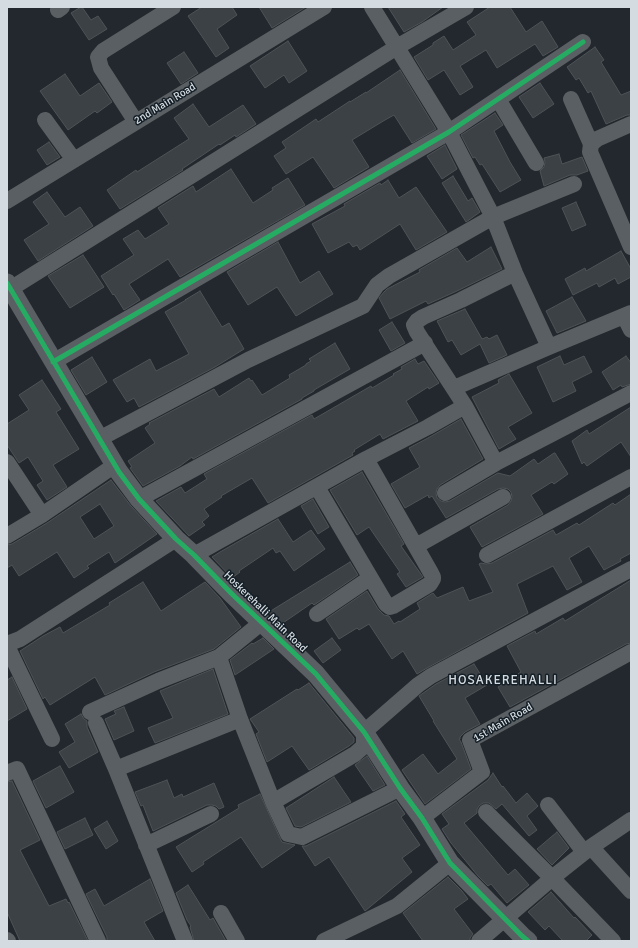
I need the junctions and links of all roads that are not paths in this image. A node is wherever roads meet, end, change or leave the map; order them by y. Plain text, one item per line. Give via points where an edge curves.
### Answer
1 (173, 7) edge
2 (324, 7) edge
3 (372, 7) edge
4 (466, 7) edge
5 (583, 42) dead end
6 (397, 47) junction
7 (498, 99) junction
8 (571, 99) dead end
9 (46, 120) dead end
10 (136, 122) junction
11 (631, 124) edge
12 (449, 132) junction
13 (591, 144) junction
14 (74, 160) junction
15 (536, 163) dead end
16 (574, 184) dead end
17 (7, 201) edge
18 (493, 217) junction
19 (631, 247) edge
20 (515, 273) junction
21 (8, 288) edge
22 (629, 320) edge
23 (425, 343) junction
24 (549, 347) junction
25 (53, 362) junction
26 (454, 388) junction
27 (631, 394) edge
28 (465, 406) junction
29 (99, 439) junction
30 (366, 459) junction
31 (7, 462) edge
32 (496, 463) junction
33 (116, 465) junction
34 (631, 477) edge
35 (317, 487) junction
36 (445, 493) dead end
37 (503, 497) dead end
38 (140, 499) junction
39 (42, 515) junction
40 (7, 536) edge
41 (176, 539) junction
42 (416, 546) junction
43 (194, 555) junction
44 (487, 556) dead end
45 (631, 569) edge
46 (370, 578) junction
47 (317, 614) dead end
48 (261, 623) junction
49 (7, 645) edge
50 (631, 652) edge
51 (219, 657) junction
52 (240, 719) junction
53 (364, 732) junction
54 (52, 739) dead end
55 (116, 769) junction
56 (7, 773) edge
57 (400, 788) junction
58 (274, 802) junction
59 (548, 805) dead end
60 (486, 812) dead end
61 (211, 814) dead end
62 (422, 818) junction
63 (631, 820) edge
64 (146, 845) junction
65 (588, 850) junction
66 (450, 863) junction
67 (552, 878) junction
68 (631, 891) edge
69 (221, 913) dead end
70 (505, 919) junction
71 (328, 940) edge
72 (98, 941) edge
73 (184, 941) edge
74 (237, 941) edge
75 (479, 941) edge
76 (528, 941) edge
77 (613, 941) edge

1 - 10 street via 102,51 98,57 101,68
2 - 10 street, 2nd Main Road
3 - 6 street
4 - 6 street
5 - 7 street
6 - 12 street
6 - 21 street
7 - 12 street
7 - 15 street
8 - 13 street
9 - 14 street
10 - 14 street, 2nd Main Road
11 - 13 street
12 - 18 street
12 - 25 street
13 - 19 street via 590,152
14 - 17 street, 2nd Main Road
16 - 18 street
18 - 20 street
18 - 29 street via 389,276 377,285 363,306 248,360
20 - 23 street via 417,321 414,325
20 - 24 street
21 - 25 street, Hoskerehalli Main Road
22 - 24 street
23 - 26 street
23 - 38 street
24 - 26 street
25 - 29 street, Hoskerehalli Main Road
26 - 28 street
27 - 32 street
28 - 30 street
28 - 32 street
29 - 33 street, Hoskerehalli Main Road
30 - 35 street
30 - 42 street
31 - 39 street
32 - 36 street
33 - 38 street, Hoskerehalli Main Road
33 - 39 street
34 - 44 street
35 - 43 street
35 - 46 street
37 - 42 street
38 - 41 street, Hoskerehalli Main Road
39 - 40 street
41 - 43 street, Hoskerehalli Main Road
41 - 49 street via 20,640
42 - 46 street via 431,573 433,579 430,584 390,607
43 - 48 street, Hoskerehalli Main Road
45 - 53 street via 431,676
46 - 47 street
48 - 51 street
48 - 53 street, Hoskerehalli Main Road via 316,674
49 - 54 street
50 - 62 street, 1st Main Road via 470,740 482,772
51 - 52 street
51 - 55 street via 158,680 93,718
52 - 55 street
52 - 58 street
53 - 57 street, Hoskerehalli Main Road
53 - 58 street via 364,746 355,754
55 - 64 street
56 - 72 street via 17,769
57 - 58 street via 302,837 288,834
57 - 62 street, Hoskerehalli Main Road
59 - 65 street
60 - 67 street
61 - 64 street
62 - 66 street, Hoskerehalli Main Road
63 - 65 street
64 - 73 street
65 - 67 street
65 - 68 street
66 - 70 street, Hoskerehalli Main Road
66 - 71 street via 397,906
67 - 70 street
67 - 77 street
69 - 74 street
70 - 75 street
70 - 76 street, Hoskerehalli Main Road

